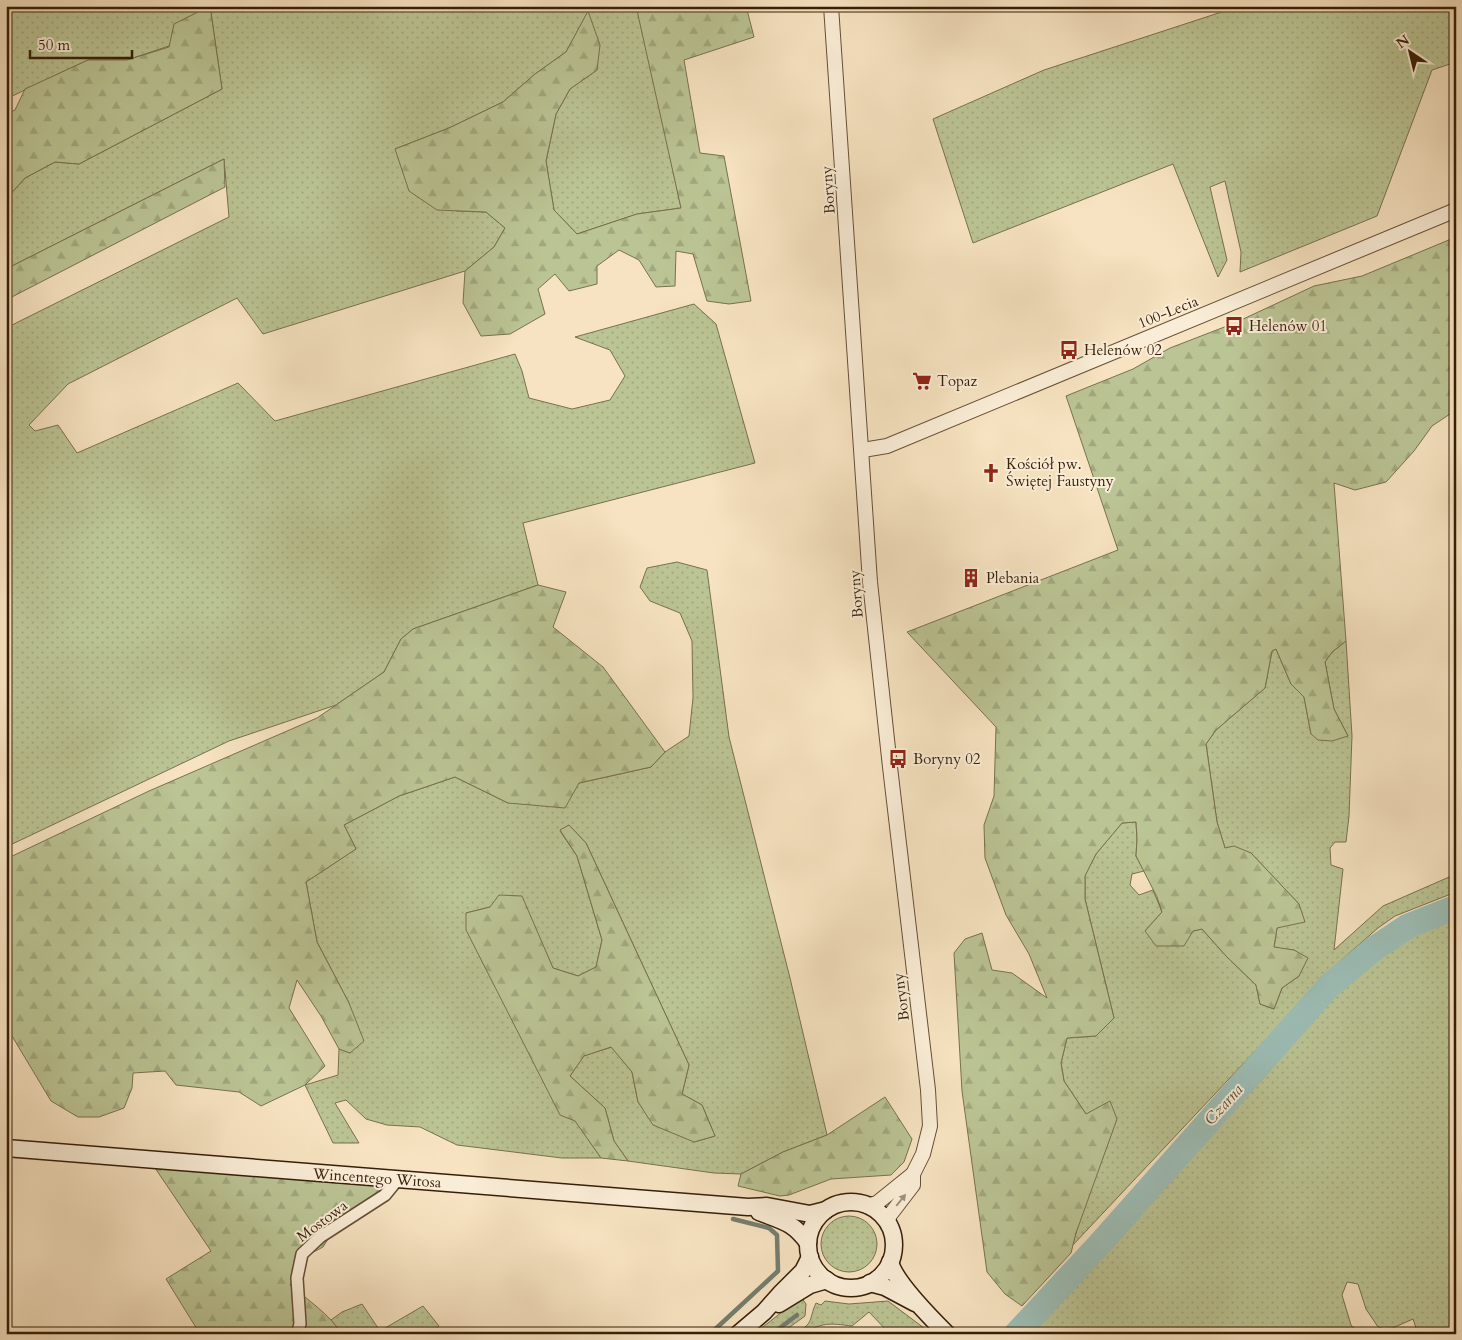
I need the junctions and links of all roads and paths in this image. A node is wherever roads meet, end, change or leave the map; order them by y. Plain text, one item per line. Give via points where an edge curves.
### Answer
1 (832, 6) edge
2 (1456, 210) edge
3 (862, 450) junction
4 (6, 1148) edge
5 (913, 1174) junction
6 (398, 1179) junction
7 (867, 1206) junction
8 (748, 1207) junction
9 (826, 1210) junction
10 (888, 1226) junction
11 (809, 1250) junction
12 (890, 1262) junction
13 (827, 1280) junction
14 (870, 1283) junction
15 (920, 1305) junction
16 (764, 1312) junction
17 (297, 1334) edge
18 (738, 1334) edge
19 (947, 1334) edge

1 - 3 street, Boryny
2 - 3 street, 100-Lecia via 887,446
3 - 5 street, Boryny via 870,582 930,1126 923,1154
4 - 6 main road, Wincentego Witosa
5 - 7 street, Boryny via 877,1203
10 -> 5 street, Boryny via 890,1215 913,1185
6 - 8 main road, Wincentego Witosa
6 - 17 street, Mostowa via 386,1195 320,1237 302,1254 297,1278 300,1324
7 - 9 main road via 842,1203
7 - 10 main road via 882,1216
8 - 9 main road, Wincentego Witosa via 766,1206 810,1214
8 - 11 main road, Wincentego Witosa via 800,1231
9 - 11 main road via 813,1224
10 - 12 main road via 893,1240
11 - 13 main road via 816,1270
11 - 16 main road via 803,1271
12 - 14 main road
12 - 15 main road via 893,1272
13 - 14 main road via 848,1288
13 - 16 main road via 810,1285
14 - 15 main road
15 - 19 main road
16 - 18 main road

